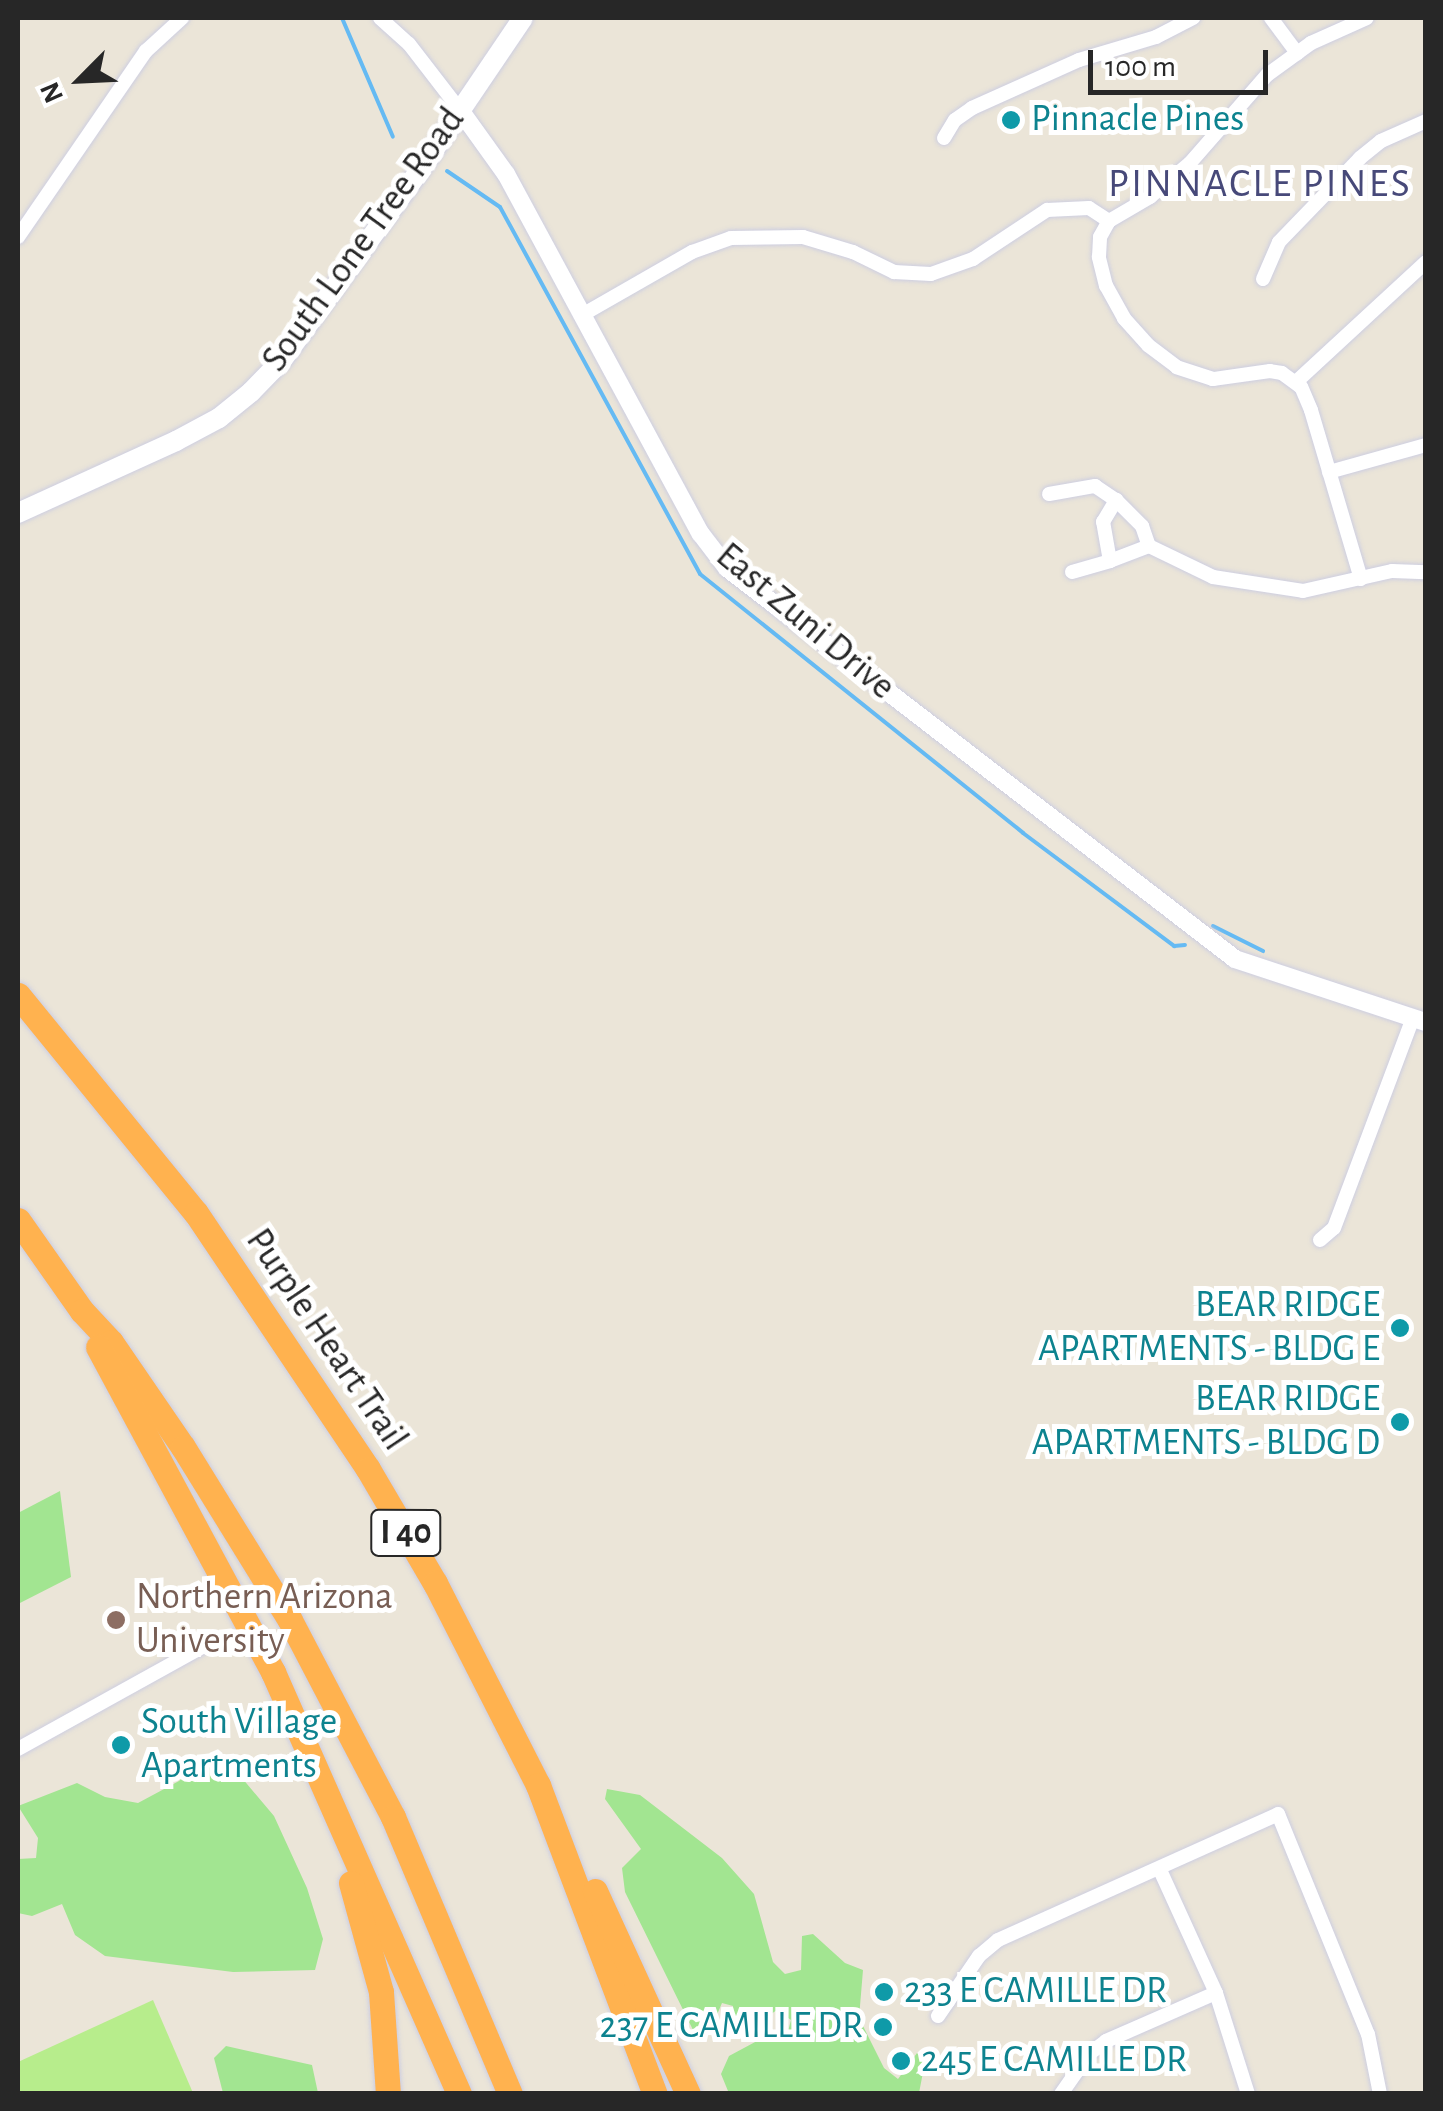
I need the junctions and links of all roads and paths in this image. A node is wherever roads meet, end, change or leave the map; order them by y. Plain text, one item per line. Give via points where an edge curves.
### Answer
1 (182, 18) edge
2 (380, 18) edge
3 (523, 18) edge
4 (1193, 18) edge
5 (1271, 18) edge
6 (1367, 18) edge
7 (1297, 52) junction
8 (460, 110) junction
9 (1426, 121) edge
10 (944, 138) dead end
11 (1109, 221) junction
12 (18, 237) edge
13 (1426, 262) edge
14 (1263, 279) dead end
15 (582, 315) junction
16 (1296, 382) junction
17 (1426, 445) edge
18 (1330, 472) junction
19 (1049, 494) dead end
20 (1116, 500) junction
21 (18, 513) edge
22 (1149, 546) junction
23 (1110, 561) junction
24 (1072, 572) dead end
25 (1426, 572) edge
26 (1360, 579) junction
27 (18, 995) edge
28 (1419, 1020) edge
29 (18, 1220) edge
30 (1320, 1240) dead end
31 (82, 1310) junction
32 (204, 1646) dead end
33 (23, 1746) edge
34 (309, 1754) junction
35 (538, 1785) junction
36 (1160, 1870) junction
37 (1216, 1992) junction
38 (938, 2016) dead end
39 (388, 2094) edge
40 (459, 2094) edge
41 (510, 2094) edge
42 (655, 2094) edge
43 (688, 2094) edge
44 (1060, 2094) edge
45 (1248, 2094) edge
46 (1380, 2094) edge

1 - 12 street via 146,52
2 - 8 street, East Zuni Drive
3 - 8 main road, South Lone Tree Road
4 - 10 street via 972,108
5 - 7 street
6 - 7 street
7 - 11 street via 1190,163
8 - 15 street, East Zuni Drive via 506,174
8 - 21 main road, South Lone Tree Road via 282,360 251,392 176,441
9 - 14 street via 1360,158 1279,242
11 - 15 street via 1089,208 1047,210 973,259 931,274 894,272 802,237 731,238 692,252
11 - 16 street via 1100,238 1102,272 1124,318 1148,346 1203,378 1270,371
13 - 16 street
15 - 28 street, East Zuni Drive via 701,534 727,568 1235,959
16 - 18 street via 1312,410
17 - 18 street
18 - 26 street
19 - 20 street via 1095,486
20 - 22 street via 1142,526
20 - 23 street via 1103,522
22 - 23 street
22 - 26 street via 1213,577 1287,591
23 - 24 street
25 - 26 street
27 - 35 highway, Purple Heart Trail / I 40 via 196,1213 358,1453 466,1639
28 - 30 street via 1334,1228
29 - 31 highway
31 - 34 highway via 245,1616
31 - 41 highway via 112,1342 210,1486 328,1690 431,1899
32 - 33 street
34 - 39 highway via 374,1957
34 - 40 highway
35 - 42 highway, Purple Heart Trail / I 40
35 - 43 highway via 586,1871
36 - 37 street
36 - 38 street via 998,1940 978,1956
36 - 46 street via 1278,1814 1368,2034
37 - 44 street via 1106,2041
37 - 45 street

